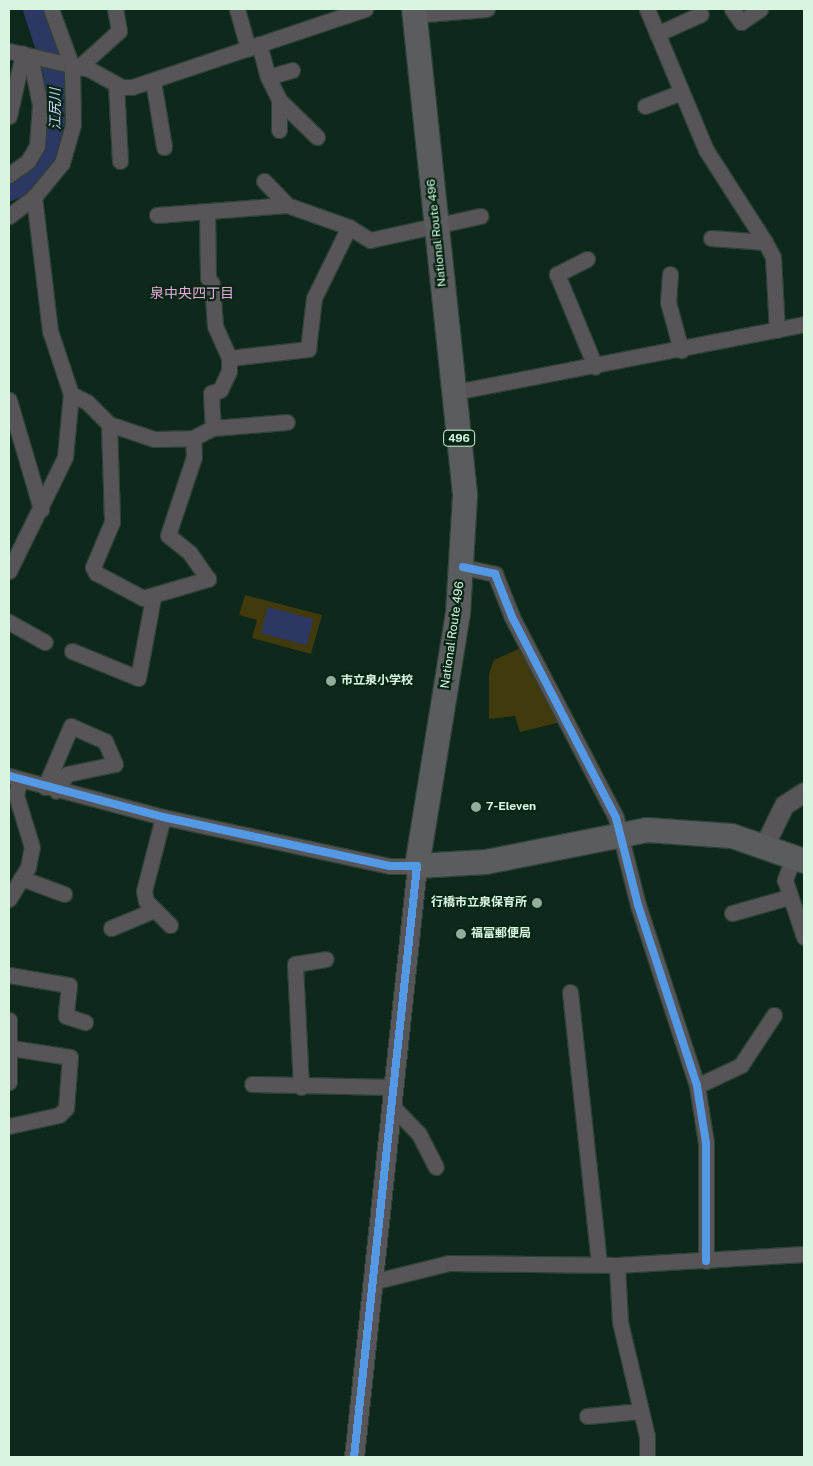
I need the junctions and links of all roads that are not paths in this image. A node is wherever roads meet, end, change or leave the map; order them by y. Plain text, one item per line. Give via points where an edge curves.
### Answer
1 (51, 9) edge
2 (116, 9) edge
3 (237, 9) edge
4 (365, 9) edge
5 (487, 9) edge
6 (647, 9) edge
7 (732, 9) edge
8 (760, 9) edge
9 (414, 12) edge
10 (700, 14) dead end
11 (657, 34) junction
12 (254, 46) junction
13 (21, 54) edge
14 (75, 67) junction
15 (292, 70) dead end
16 (268, 77) junction
17 (153, 81) junction
18 (116, 85) junction
19 (681, 92) junction
20 (279, 100) junction
21 (645, 106) dead end
22 (9, 116) edge
23 (279, 130) dead end
24 (317, 137) dead end
25 (164, 146) dead end
26 (120, 161) dead end
27 (9, 175) edge
28 (264, 181) dead end
29 (34, 197) junction
30 (287, 205) junction
31 (207, 211) junction
32 (157, 215) dead end
33 (9, 216) edge
34 (480, 216) dead end
35 (349, 227) junction
36 (437, 228) junction
37 (711, 238) dead end
38 (765, 242) junction
39 (587, 259) dead end
40 (670, 274) dead end
41 (804, 324) edge
42 (777, 330) junction
43 (681, 350) junction
44 (229, 358) junction
45 (595, 366) junction
46 (455, 392) junction
47 (71, 394) junction
48 (9, 400) edge
49 (287, 422) dead end
50 (109, 424) junction
51 (213, 428) junction
52 (193, 438) junction
53 (41, 509) junction
54 (463, 567) junction
55 (9, 571) edge
56 (153, 598) junction
57 (9, 622) edge
58 (45, 642) dead end
59 (72, 651) dead end
60 (14, 778) edge
61 (50, 789) junction
62 (804, 792) edge
63 (12, 798) edge
64 (163, 817) junction
65 (620, 832) junction
66 (765, 844) junction
67 (799, 859) edge
68 (417, 866) junction
69 (21, 878) junction
70 (64, 894) dead end
71 (789, 897) junction
72 (9, 899) edge
73 (154, 910) junction
74 (732, 913) dead end
75 (170, 925) dead end
76 (111, 928) dead end
77 (804, 937) edge
78 (326, 959) dead end
79 (9, 975) edge
80 (570, 992) dead end
81 (774, 1015) dead end
82 (9, 1020) edge
83 (84, 1022) dead end
84 (12, 1048) junction
85 (9, 1082) edge
86 (252, 1084) dead end
87 (697, 1086) junction
88 (301, 1087) junction
89 (392, 1096) junction
90 (9, 1126) edge
91 (436, 1167) dead end
92 (804, 1254) edge
93 (706, 1261) junction
94 (599, 1263) junction
95 (616, 1265) junction
96 (372, 1282) junction
97 (641, 1411) junction
98 (587, 1416) dead end
99 (354, 1457) edge
100 (647, 1457) edge

1 - 14 street
2 - 14 street via 119,31
3 - 12 street
4 - 12 street
5 - 9 street
6 - 11 street
7 - 8 street via 741,22
9 - 36 highway, National Route 496 / 496
10 - 11 street
11 - 19 street
12 - 16 street
12 - 17 street
13 - 14 street
13 - 22 street
13 - 27 street via 40,105 37,146 28,161
14 - 18 street
14 - 29 street via 72,125 62,163
15 - 16 street
16 - 20 street
17 - 18 street via 132,87
17 - 25 street
18 - 26 street
19 - 21 street
19 - 38 street via 706,150
20 - 23 street
20 - 24 street
28 - 30 street
29 - 33 street
29 - 47 street via 50,330
30 - 31 street
30 - 35 street
31 - 32 street
31 - 44 street via 208,278 212,284 215,326
34 - 36 street
35 - 36 street via 370,240
35 - 44 street via 314,298 308,349
36 - 46 highway, National Route 496 / 496
37 - 38 street
38 - 42 street via 773,258
39 - 45 street via 557,274
40 - 43 street via 668,302
41 - 42 street
42 - 43 street
43 - 45 street
44 - 51 street via 229,371 220,390 210,393
45 - 46 street
46 - 54 highway, National Route 496 / 496 via 465,496
47 - 50 street via 87,402
47 - 53 street via 65,457
48 - 53 street
49 - 51 street
50 - 52 street via 154,439
50 - 56 street via 112,522 93,567 96,573 143,598
51 - 52 street
52 - 56 street via 194,457 168,536 190,552 208,579
53 - 55 street
54 - 65 street via 495,574 512,617
54 - 68 highway, National Route 496 / 496
56 - 59 street via 138,678
57 - 58 street
60 - 61 street
60 - 63 street
61 - 61 street via 71,726 105,740 115,764 66,774
61 - 64 street
62 - 66 street via 784,805
63 - 69 street via 32,847
64 - 68 street via 390,866
64 - 73 street via 144,891
65 - 66 highway via 699,832
65 - 68 highway via 486,862
65 - 87 street via 638,905
66 - 67 highway
67 - 71 street via 785,880
68 - 89 street
69 - 70 street
69 - 72 street
71 - 74 street
71 - 77 street
73 - 75 street
73 - 76 street
78 - 88 street via 295,964
79 - 83 street via 69,985 66,1016
80 - 94 street
81 - 87 street via 741,1065
82 - 84 street
84 - 85 street
84 - 90 street via 70,1057 66,1108 59,1115
86 - 88 street
87 - 93 street via 706,1143
88 - 89 street
89 - 91 street via 419,1134
89 - 96 street
92 - 93 street
93 - 95 street
94 - 95 street
94 - 96 street via 449,1263
95 - 97 street via 620,1322
96 - 99 street
97 - 98 street
97 - 100 street

